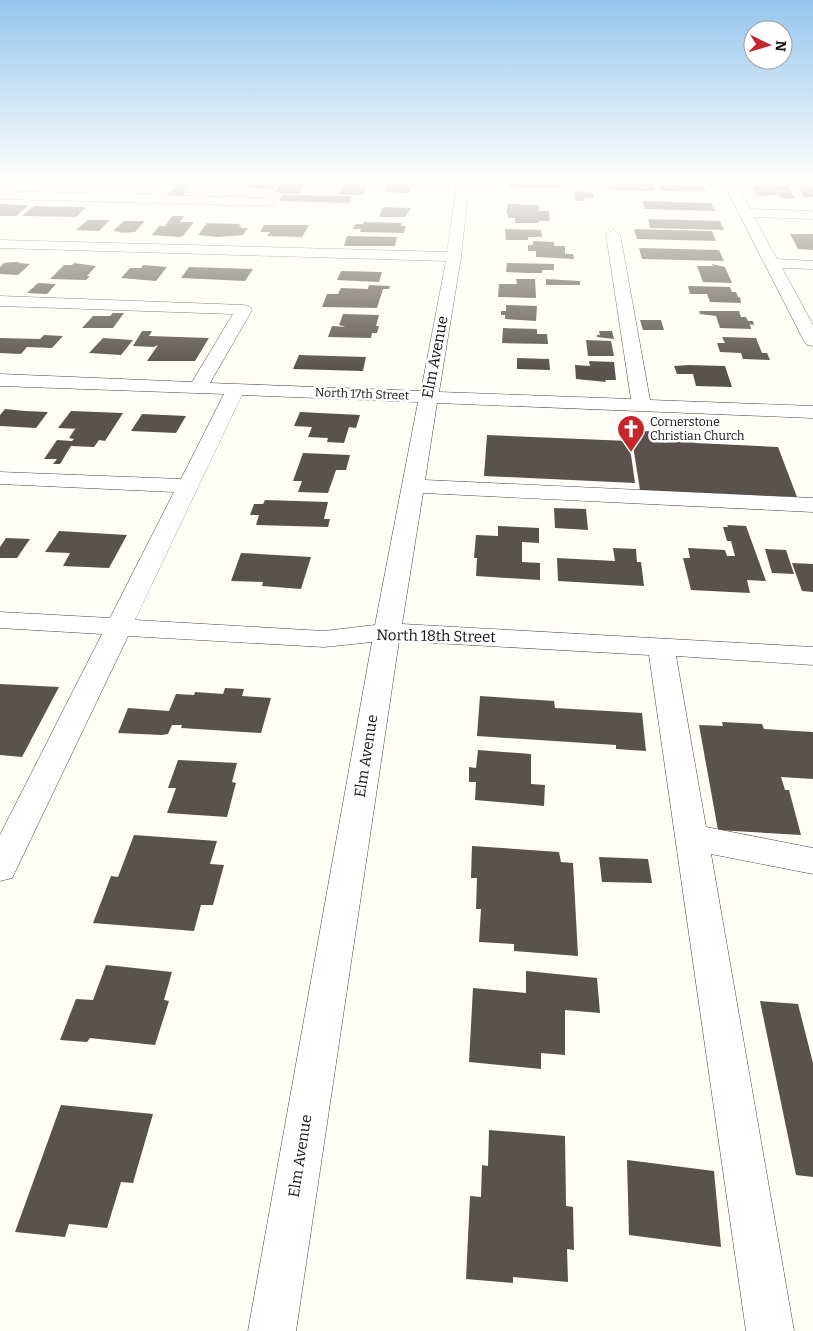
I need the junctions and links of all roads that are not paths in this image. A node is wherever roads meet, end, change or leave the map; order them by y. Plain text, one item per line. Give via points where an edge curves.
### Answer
1 (4, 244) edge
2 (456, 244) edge
3 (615, 244) edge
4 (761, 244) edge
5 (454, 257) junction
6 (772, 264) junction
7 (813, 265) edge
8 (0, 301) edge
9 (810, 332) edge
10 (0, 380) edge
11 (198, 388) junction
12 (236, 390) junction
13 (428, 397) junction
14 (641, 405) junction
15 (813, 412) edge
16 (0, 478) edge
17 (190, 486) junction
18 (412, 486) junction
19 (813, 504) edge
20 (0, 620) edge
21 (120, 626) junction
22 (387, 632) junction
23 (661, 647) junction
24 (813, 656) edge
25 (690, 837) junction
26 (813, 861) edge
27 (0, 868) edge
28 (272, 1331) edge
29 (770, 1331) edge

1 - 5 street
2 - 5 street, Elm Avenue
3 - 14 street
4 - 6 street
5 - 13 street, Elm Avenue
6 - 7 street
6 - 9 street
8 - 11 street via 244,310
10 - 11 street, North 17th Street
11 - 12 street, North 17th Street
12 - 13 street, North 17th Street
12 - 17 street
13 - 14 street, North 17th Street
13 - 18 street, Elm Avenue
14 - 15 street, North 17th Street
16 - 17 street
17 - 21 street
18 - 19 street
18 - 22 street, Elm Avenue
20 - 21 street, North 18th Street
21 - 22 street, North 18th Street via 324,639
21 - 27 street
22 - 23 street, North 18th Street
22 - 28 street, Elm Avenue
23 - 24 street, North 18th Street
23 - 25 street
25 - 26 street
25 - 29 street

